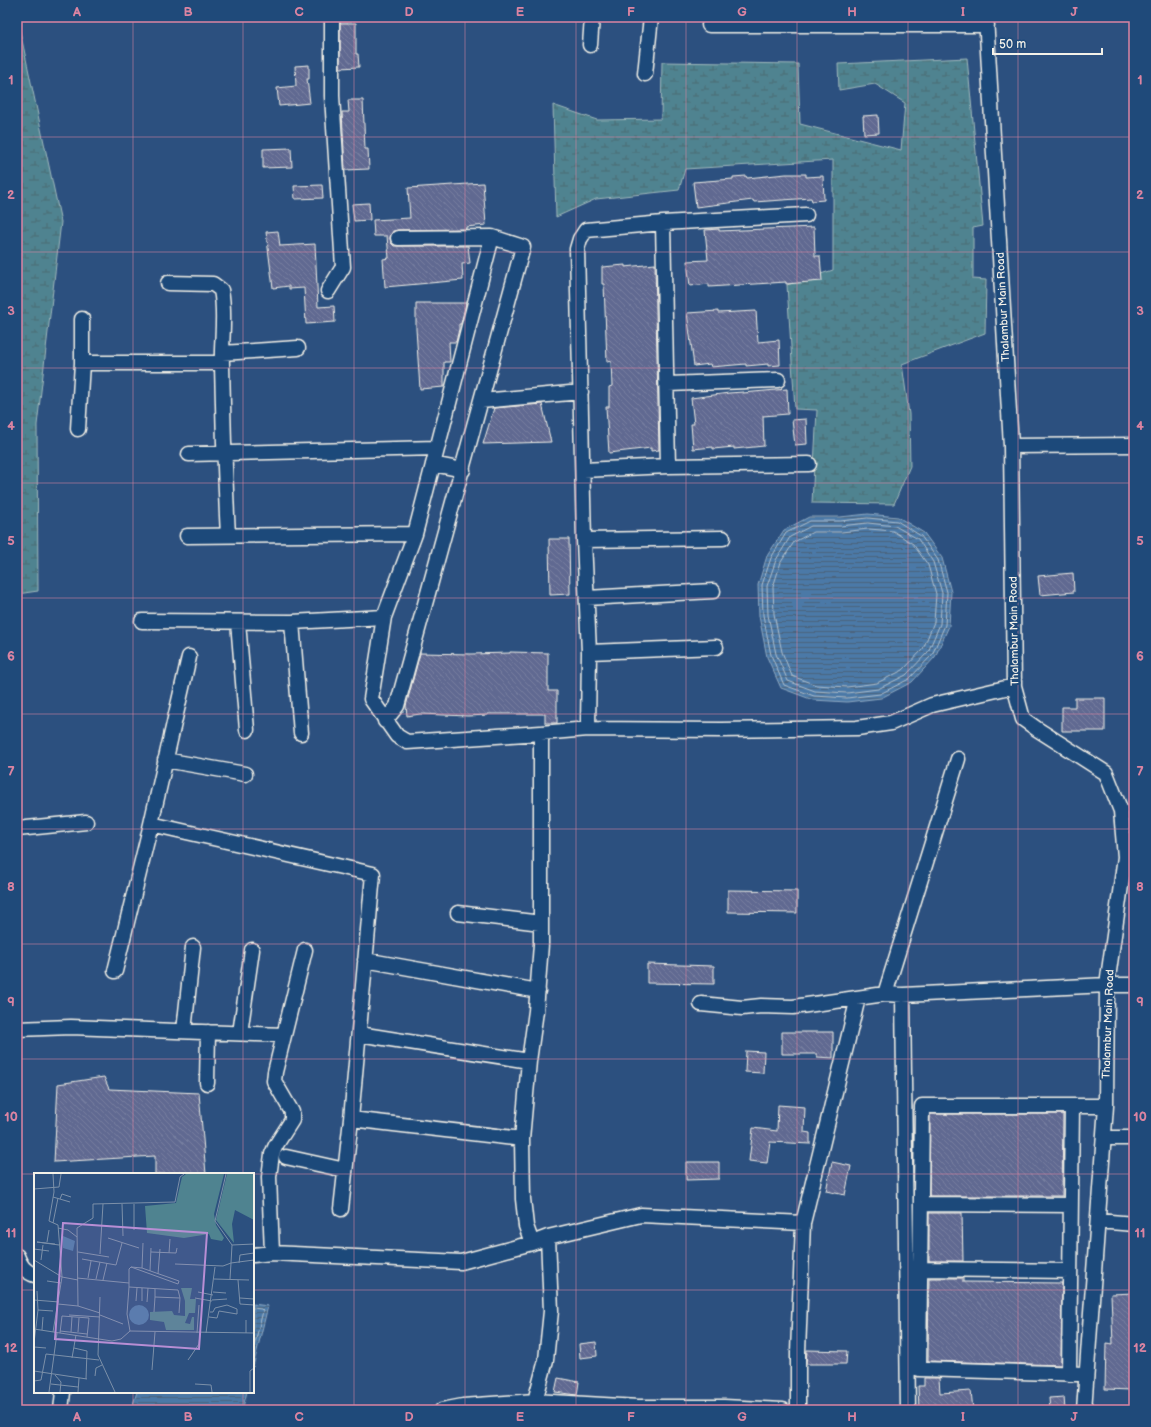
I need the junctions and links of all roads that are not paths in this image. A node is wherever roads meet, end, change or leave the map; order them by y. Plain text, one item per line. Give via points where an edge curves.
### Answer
1 (332, 17) edge
2 (592, 17) edge
3 (651, 17) edge
4 (986, 21) edge
5 (709, 25) dead end
6 (590, 45) dead end
7 (645, 74) dead end
8 (806, 215) dead end
9 (663, 223) junction
10 (492, 237) junction
11 (398, 238) dead end
12 (168, 283) dead end
13 (328, 292) dead end
14 (82, 319) dead end
15 (298, 348) dead end
16 (222, 358) junction
17 (82, 363) junction
18 (778, 380) dead end
19 (668, 384) junction
20 (581, 392) junction
21 (481, 401) junction
22 (78, 429) dead end
23 (1134, 445) edge
24 (1011, 446) junction
25 (437, 448) junction
26 (224, 453) junction
27 (189, 454) dead end
28 (433, 464) junction
29 (809, 464) dead end
30 (668, 466) junction
31 (463, 470) junction
32 (583, 470) junction
33 (414, 534) junction
34 (228, 535) junction
35 (187, 536) dead end
36 (723, 538) dead end
37 (584, 540) junction
38 (713, 591) dead end
39 (586, 598) junction
40 (384, 616) junction
41 (142, 621) dead end
42 (238, 622) junction
43 (292, 622) junction
44 (716, 647) dead end
45 (589, 652) junction
46 (189, 657) dead end
47 (1014, 686) junction
48 (385, 720) junction
49 (588, 729) junction
50 (247, 730) dead end
51 (302, 733) dead end
52 (541, 734) junction
53 (958, 759) dead end
54 (166, 760) junction
55 (245, 774) dead end
56 (86, 822) dead end
57 (151, 824) junction
58 (17, 828) edge
59 (458, 913) dead end
60 (541, 923) junction
61 (193, 948) dead end
62 (252, 950) dead end
63 (305, 950) dead end
64 (365, 960) junction
65 (115, 971) dead end
66 (1107, 984) junction
67 (1134, 985) edge
68 (538, 991) junction
69 (885, 994) junction
70 (903, 995) junction
71 (858, 998) junction
72 (702, 1004) dead end
73 (17, 1029) edge
74 (184, 1031) junction
75 (208, 1032) junction
76 (240, 1033) junction
77 (284, 1034) junction
78 (359, 1034) junction
79 (529, 1061) junction
80 (207, 1082) dead end
81 (1072, 1106) junction
82 (1106, 1106) junction
83 (351, 1118) junction
84 (1104, 1138) junction
85 (1134, 1138) edge
86 (522, 1139) junction
87 (286, 1157) dead end
88 (345, 1170) junction
89 (921, 1204) junction
90 (1071, 1205) junction
91 (341, 1209) dead end
92 (1098, 1221) junction
93 (803, 1223) junction
94 (1134, 1224) edge
95 (548, 1237) junction
96 (532, 1243) junction
97 (272, 1253) junction
98 (254, 1254) edge
99 (17, 1256) edge
100 (920, 1269) junction
101 (1070, 1271) junction
102 (34, 1275) edge
103 (1069, 1374) junction
104 (1086, 1374) junction
105 (63, 1393) edge
106 (533, 1405) edge
107 (596, 1407) edge
108 (61, 1410) edge
109 (442, 1410) edge
110 (781, 1410) edge
111 (798, 1410) edge
112 (908, 1410) edge
113 (1084, 1410) edge

1 - 13 street via 332,96 343,267
2 - 6 street
3 - 7 street
4 - 5 street
4 - 24 street, Thalambur Main Road
8 - 9 street
9 - 19 street
9 - 20 street via 586,230 580,239 576,254
10 - 11 street
10 - 21 street via 523,247
10 - 25 street
12 - 16 street via 214,284 221,290
14 - 17 street
15 - 16 street
16 - 17 street
16 - 26 street
17 - 22 street
18 - 19 street
19 - 30 street
20 - 21 street
20 - 32 street
21 - 31 street
23 - 24 street
24 - 47 street, Thalambur Main Road
25 - 26 street
25 - 28 street
26 - 27 street
26 - 34 street
28 - 31 street
28 - 33 street
29 - 30 street
30 - 32 street
31 - 48 street via 397,706
32 - 37 street
33 - 34 street
33 - 40 street
34 - 35 street
36 - 37 street
37 - 39 street
38 - 39 street
39 - 45 street
40 - 43 street
40 - 48 street via 371,699
41 - 42 street
42 - 43 street
42 - 50 street
43 - 51 street
44 - 45 street
45 - 49 street
46 - 54 street
47 - 49 street via 932,705 891,723 857,728
47 - 66 street, Thalambur Main Road via 1023,719 1106,773 1121,811 1125,856
48 - 52 street via 397,736 407,742
49 - 52 street
52 - 60 street
53 - 69 street
54 - 55 street
54 - 57 street
56 - 58 street
57 - 64 street via 372,874
57 - 65 street
59 - 60 street
60 - 68 street
61 - 74 street
62 - 76 street
63 - 77 street
64 - 68 street
64 - 78 street
66 - 67 street
66 - 70 street
66 - 82 street, Thalambur Main Road
68 - 79 street
69 - 70 street
69 - 71 street
70 - 112 street
71 - 72 street via 793,1007 742,1008
71 - 93 street
73 - 74 street via 71,1027
74 - 75 street
75 - 76 street
75 - 80 street
76 - 77 street
77 - 97 street via 274,1081 292,1112 292,1120 272,1154 269,1177
78 - 79 street
78 - 83 street
79 - 86 street
81 - 82 street
81 - 89 street via 922,1106
81 - 90 street
82 - 84 street, Thalambur Main Road
83 - 86 street
83 - 88 street
84 - 85 street
84 - 92 street, Thalambur Main Road
86 - 96 street via 522,1199 526,1226
87 - 88 street
88 - 91 street
89 - 90 street
89 - 100 street
90 - 101 street
92 - 94 street
92 - 104 street, Thalambur Main Road
93 - 95 street via 642,1215
93 - 111 street
95 - 96 street
95 - 106 street via 551,1312 546,1360
96 - 97 street via 461,1262
97 - 98 street
99 - 102 street via 20,1265 28,1273
100 - 101 street
100 - 103 street via 919,1369
101 - 103 street
103 - 104 street
104 - 113 street, Thalambur Main Road
105 - 108 street
106 - 107 street
106 - 109 street via 462,1406
107 - 110 street

